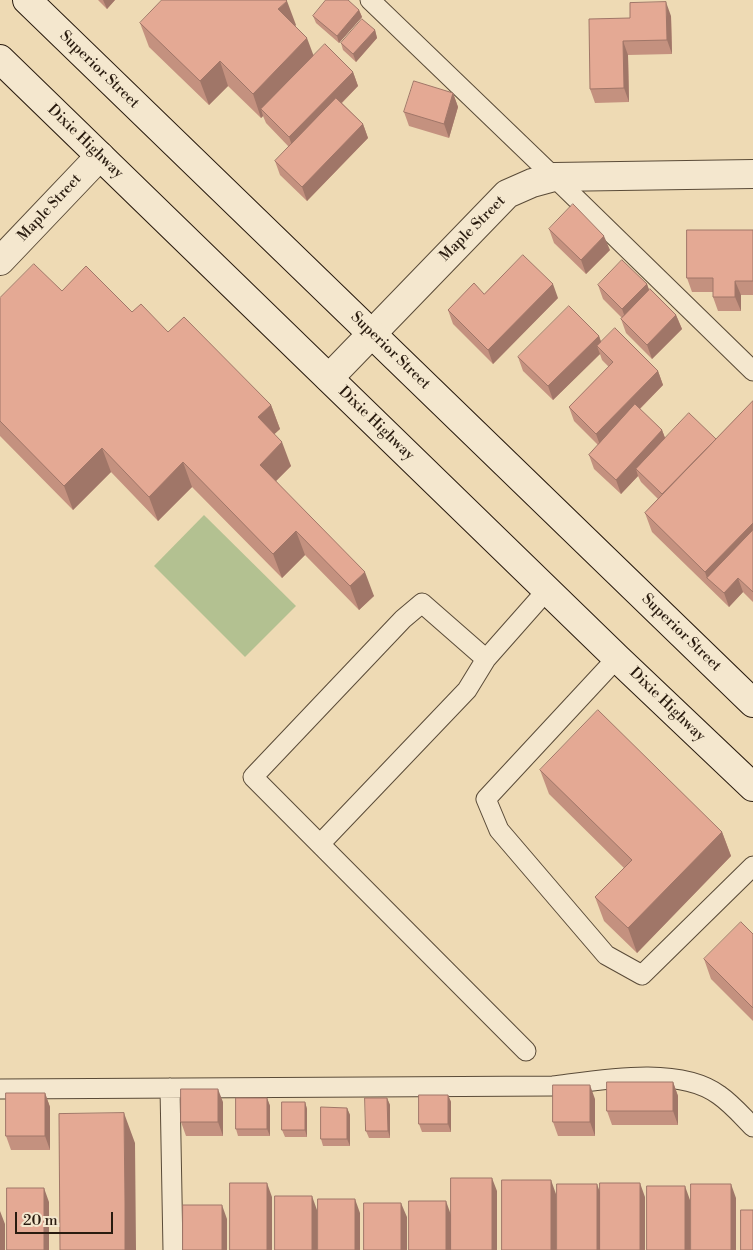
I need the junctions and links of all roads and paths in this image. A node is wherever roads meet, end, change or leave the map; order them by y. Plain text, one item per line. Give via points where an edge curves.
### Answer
1 (28, 0) edge
2 (370, 0) edge
3 (0, 60) edge
4 (100, 156) junction
5 (753, 174) edge
6 (554, 176) junction
7 (0, 261) edge
8 (371, 333) junction
9 (753, 371) edge
10 (328, 378) junction
11 (547, 590) junction
12 (617, 658) junction
13 (486, 659) junction
14 (753, 703) edge
15 (753, 787) edge
16 (320, 844) junction
17 (753, 866) edge
18 (526, 1051) dead end
19 (170, 1088) junction
20 (0, 1089) edge
21 (753, 1127) edge
22 (173, 1250) edge

1 - 8 main road, Superior Street
2 - 6 lane
3 - 4 main road, Dixie Highway
4 - 7 main road, Maple Street
4 - 10 main road, Dixie Highway
5 - 6 main road, Maple Street
6 - 8 main road, Maple Street via 507,194
6 - 9 lane
8 - 10 main road, Maple Street
8 - 14 main road, Superior Street
10 - 11 main road, Dixie Highway
11 - 12 main road, Dixie Highway
11 - 13 lane
12 - 15 main road, Dixie Highway
12 - 17 lane via 486,799 499,830 606,955 642,975
13 - 16 lane via 467,690
13 - 16 lane via 422,603 253,777
16 - 18 lane
19 - 20 lane
19 - 21 lane via 553,1086 604,1079 673,1077 718,1094
19 - 22 lane

